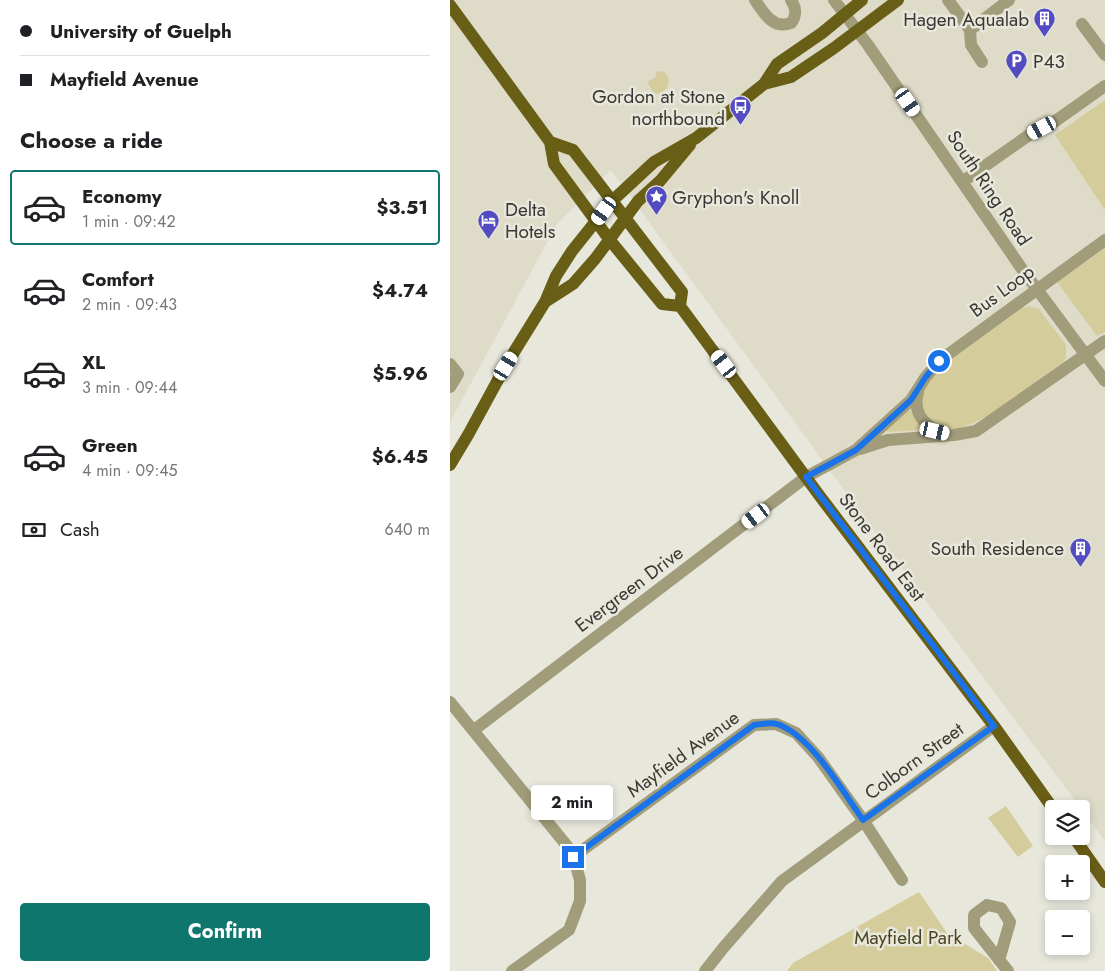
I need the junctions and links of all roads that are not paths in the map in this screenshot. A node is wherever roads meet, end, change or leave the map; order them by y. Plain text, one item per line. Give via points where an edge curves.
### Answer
1 (754, 0) edge
2 (790, 0) edge
3 (834, 0) edge
4 (862, 0) edge
5 (898, 0) edge
6 (948, 0) edge
7 (1009, 0) edge
8 (450, 5) edge
9 (845, 13) junction
10 (1082, 24) dead end
11 (858, 30) junction
12 (970, 30) junction
13 (1105, 55) edge
14 (982, 62) dead end
15 (764, 84) junction
16 (1105, 86) edge
17 (696, 138) junction
18 (550, 142) junction
19 (962, 182) junction
20 (612, 201) junction
21 (625, 217) junction
22 (597, 222) junction
23 (609, 239) junction
24 (1105, 240) edge
25 (1037, 289) junction
26 (545, 302) junction
27 (680, 306) junction
28 (1105, 341) edge
29 (1086, 354) junction
30 (450, 364) edge
31 (925, 378) junction
32 (1105, 381) edge
33 (450, 387) edge
34 (954, 435) junction
35 (856, 450) junction
36 (450, 465) edge
37 (806, 477) junction
38 (450, 702) edge
39 (994, 726) junction
40 (474, 730) junction
41 (1047, 800) edge
42 (863, 820) junction
43 (1078, 845) edge
44 (573, 857) junction
45 (902, 880) dead end
46 (1105, 882) edge
47 (999, 960) dead end
48 (512, 971) edge
49 (705, 971) edge
50 (1008, 971) edge

1 - 2 street via 768,18 784,24 791,23 795,15
3 - 9 street, South Ring Road
4 - 9 main road
5 - 11 main road
6 - 12 street
7 - 12 street
8 - 18 main road
9 - 11 street, South Ring Road
9 - 15 main road via 777,64
10 - 13 street
11 - 15 main road via 791,77
11 - 19 street, South Ring Road
12 - 14 street via 971,45
15 - 17 main road
16 - 19 street
17 - 20 main road via 654,162
17 - 21 main road
18 - 20 main road, Stone Road East via 573,150
18 - 22 main road via 554,164
19 - 25 street, South Ring Road
20 - 21 main road, Stone Road East
20 - 22 main road
21 - 23 main road
21 - 27 main road, Stone Road East via 682,292
22 - 23 main road
22 - 26 main road via 572,251
23 - 26 main road via 573,284
23 - 27 main road via 662,304
24 - 25 street, Bus Loop
25 - 29 street, South Ring Road
25 - 31 street, Bus Loop via 939,361
26 - 36 main road
27 - 37 main road, Stone Road East
28 - 29 street, Bus Loop
29 - 32 street, South Ring Road
29 - 34 street, Bus Loop via 976,431
30 - 33 street via 458,374
31 - 34 street, Bus Loop via 916,399 918,413 931,429
31 - 35 street, Bus Loop via 911,400
34 - 35 street, Bus Loop via 894,439
35 - 37 street, Bus Loop
37 - 39 main road, Stone Road East
37 - 40 street, Evergreen Drive
38 - 40 street
39 - 41 main road, Stone Road East
39 - 42 street, Colborn Street
40 - 44 street
42 - 44 street, Mayfield Avenue via 818,757 796,734 776,724 754,725
42 - 45 street, Mayfield Avenue
42 - 49 street, Colborn Street via 782,881
43 - 46 main road
44 - 48 street via 580,880 580,901 569,930
47 - 50 street

